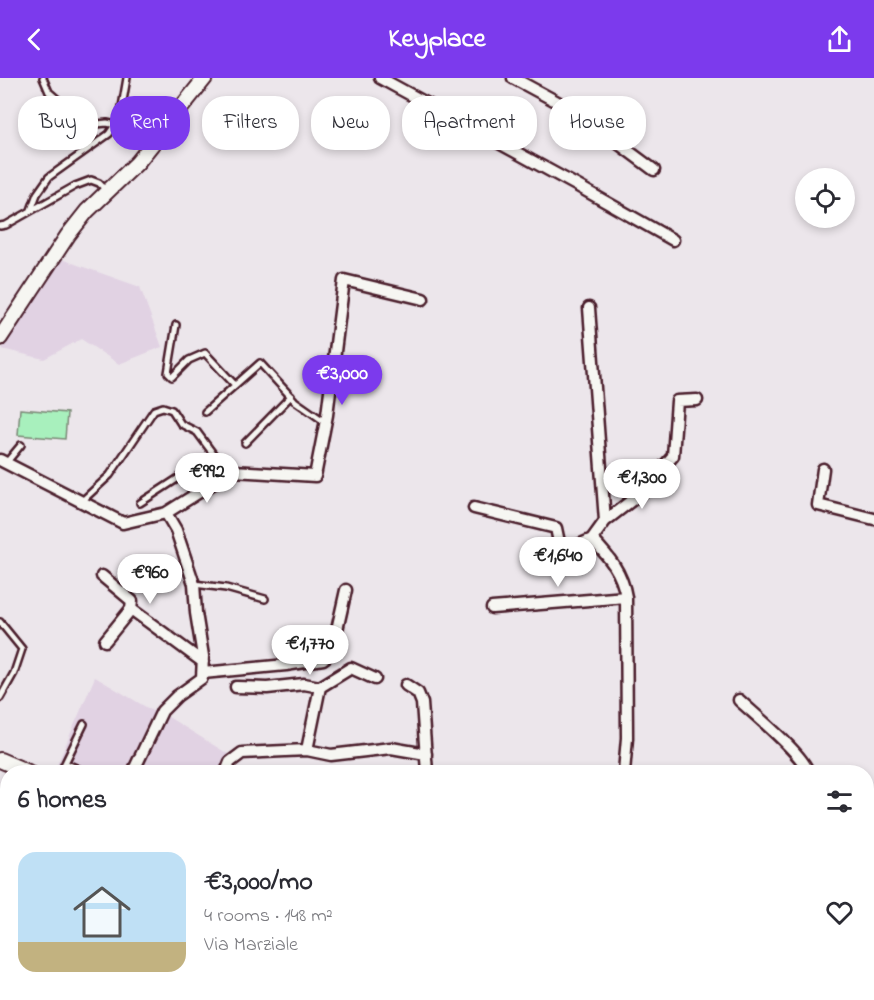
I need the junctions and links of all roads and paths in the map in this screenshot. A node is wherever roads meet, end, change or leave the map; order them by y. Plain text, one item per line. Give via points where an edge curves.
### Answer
1 (43, 78) edge
2 (127, 78) edge
3 (204, 78) edge
4 (380, 78) edge
5 (513, 78) edge
6 (124, 96) edge
7 (110, 124) edge
8 (110, 133) edge
9 (654, 170) dead end
10 (108, 192) junction
11 (32, 210) junction
12 (0, 226) edge
13 (673, 240) dead end
14 (423, 299) dead end
15 (589, 308) dead end
16 (176, 325) dead end
17 (0, 338) edge
18 (235, 385) junction
19 (291, 396) junction
20 (697, 400) dead end
21 (205, 412) dead end
22 (325, 422) junction
23 (245, 443) dead end
24 (21, 445) dead end
25 (3, 462) edge
26 (823, 469) dead end
27 (81, 502) junction
28 (140, 503) dead end
29 (474, 508) dead end
30 (166, 513) junction
31 (874, 519) edge
32 (605, 521) junction
33 (592, 539) junction
34 (102, 576) dead end
35 (194, 584) junction
36 (346, 590) dead end
37 (626, 597) junction
38 (265, 598) dead end
39 (492, 608) dead end
40 (132, 609) junction
41 (0, 622) edge
42 (105, 641) dead end
43 (203, 668) junction
44 (375, 679) dead end
45 (406, 685) dead end
46 (236, 687) dead end
47 (320, 687) junction
48 (0, 698) edge
49 (739, 700) dead end
50 (84, 724) dead end
51 (307, 750) junction
52 (426, 754) junction
53 (65, 764) edge
54 (136, 765) edge
55 (229, 765) edge
56 (427, 765) edge
57 (625, 765) edge
58 (806, 765) edge

1 - 7 lane via 49,92 87,124
2 - 6 lane
3 - 10 street via 137,163
4 - 13 street
5 - 9 street via 576,112
8 - 11 lane via 49,177
10 - 11 lane via 91,180
10 - 17 street via 68,236
11 - 12 lane
14 - 22 street via 344,280
15 - 32 street
16 - 18 lane via 168,373 172,377 189,360 205,353
18 - 19 lane via 260,363
18 - 21 lane
19 - 22 lane
19 - 23 lane
20 - 32 street via 677,400 673,456 664,465 662,477
22 - 30 street via 315,476 233,471
24 - 25 lane
25 - 27 street
26 - 31 street via 818,505
27 - 28 lane via 110,475 154,410 163,407 172,410 181,424 197,432 214,455
27 - 30 street via 123,523
29 - 33 street via 555,528 565,551
30 - 35 street via 176,530
32 - 33 street
33 - 37 street via 612,559 624,581
34 - 40 street via 132,600
35 - 38 lane
35 - 43 street
36 - 43 street via 332,652 323,659 286,665
37 - 39 street
37 - 57 street
40 - 42 street
40 - 43 street
41 - 48 lane via 22,649
43 - 54 street via 202,678 162,711
44 - 47 street via 351,668
45 - 52 street via 418,693 422,703
46 - 47 street
47 - 51 street
49 - 58 street
50 - 53 lane
51 - 52 street via 332,755 391,748
51 - 55 street via 242,753
52 - 56 street

